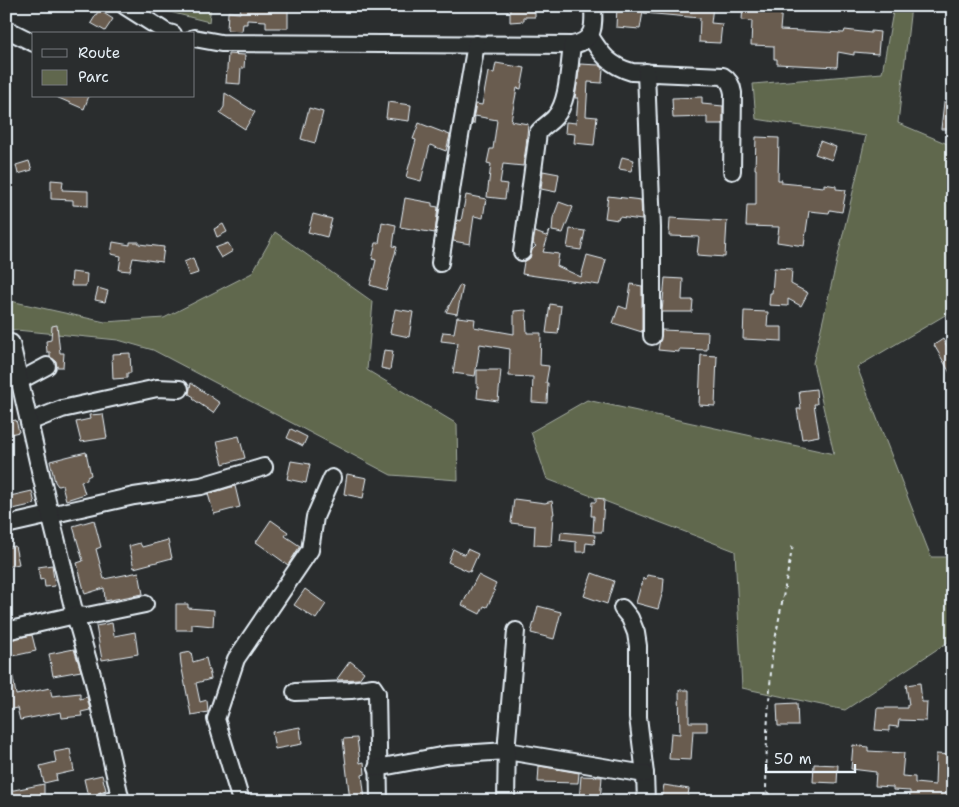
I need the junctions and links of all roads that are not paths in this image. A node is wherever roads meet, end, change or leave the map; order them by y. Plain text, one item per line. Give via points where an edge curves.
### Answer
1 (125, 6) edge
2 (593, 6) edge
3 (6, 29) edge
4 (166, 32) edge
5 (590, 36) junction
6 (195, 38) edge
7 (32, 42) edge
8 (476, 44) junction
9 (572, 45) junction
10 (646, 72) junction
11 (732, 170) dead end
12 (522, 252) dead end
13 (440, 263) dead end
14 (652, 336) dead end
15 (11, 343) dead end
16 (48, 366) dead end
17 (19, 381) junction
18 (180, 389) dead end
19 (29, 422) junction
20 (264, 466) dead end
21 (332, 478) dead end
22 (50, 514) junction
23 (6, 525) edge
24 (145, 604) dead end
25 (622, 608) dead end
26 (75, 615) junction
27 (6, 631) edge
28 (516, 631) dead end
29 (295, 692) dead end
30 (507, 751) junction
31 (377, 768) junction
32 (645, 774) junction
33 (120, 799) edge
34 (104, 801) edge
35 (241, 801) edge
36 (379, 801) edge
37 (506, 801) edge
38 (646, 801) edge

1 - 4 street
2 - 5 street
3 - 7 street
5 - 9 street
5 - 10 street via 599,51 620,69
6 - 8 street via 220,44
8 - 9 street
8 - 13 street
9 - 12 street via 562,105 538,133
10 - 11 street via 727,78 733,93
10 - 14 street
15 - 17 street
16 - 17 street
17 - 19 street
18 - 19 street via 157,388 62,408
19 - 22 street
20 - 22 street via 201,486
21 - 35 street via 315,517 310,550 236,659 216,719
22 - 23 street
22 - 26 street
24 - 26 street via 87,616
25 - 32 street via 630,618 638,646 638,717
26 - 27 street
26 - 33 street via 93,678
28 - 30 street
29 - 31 street via 373,687 377,693
30 - 31 street via 446,754
30 - 32 street
30 - 37 street
31 - 36 street
32 - 38 street
33 - 34 street

